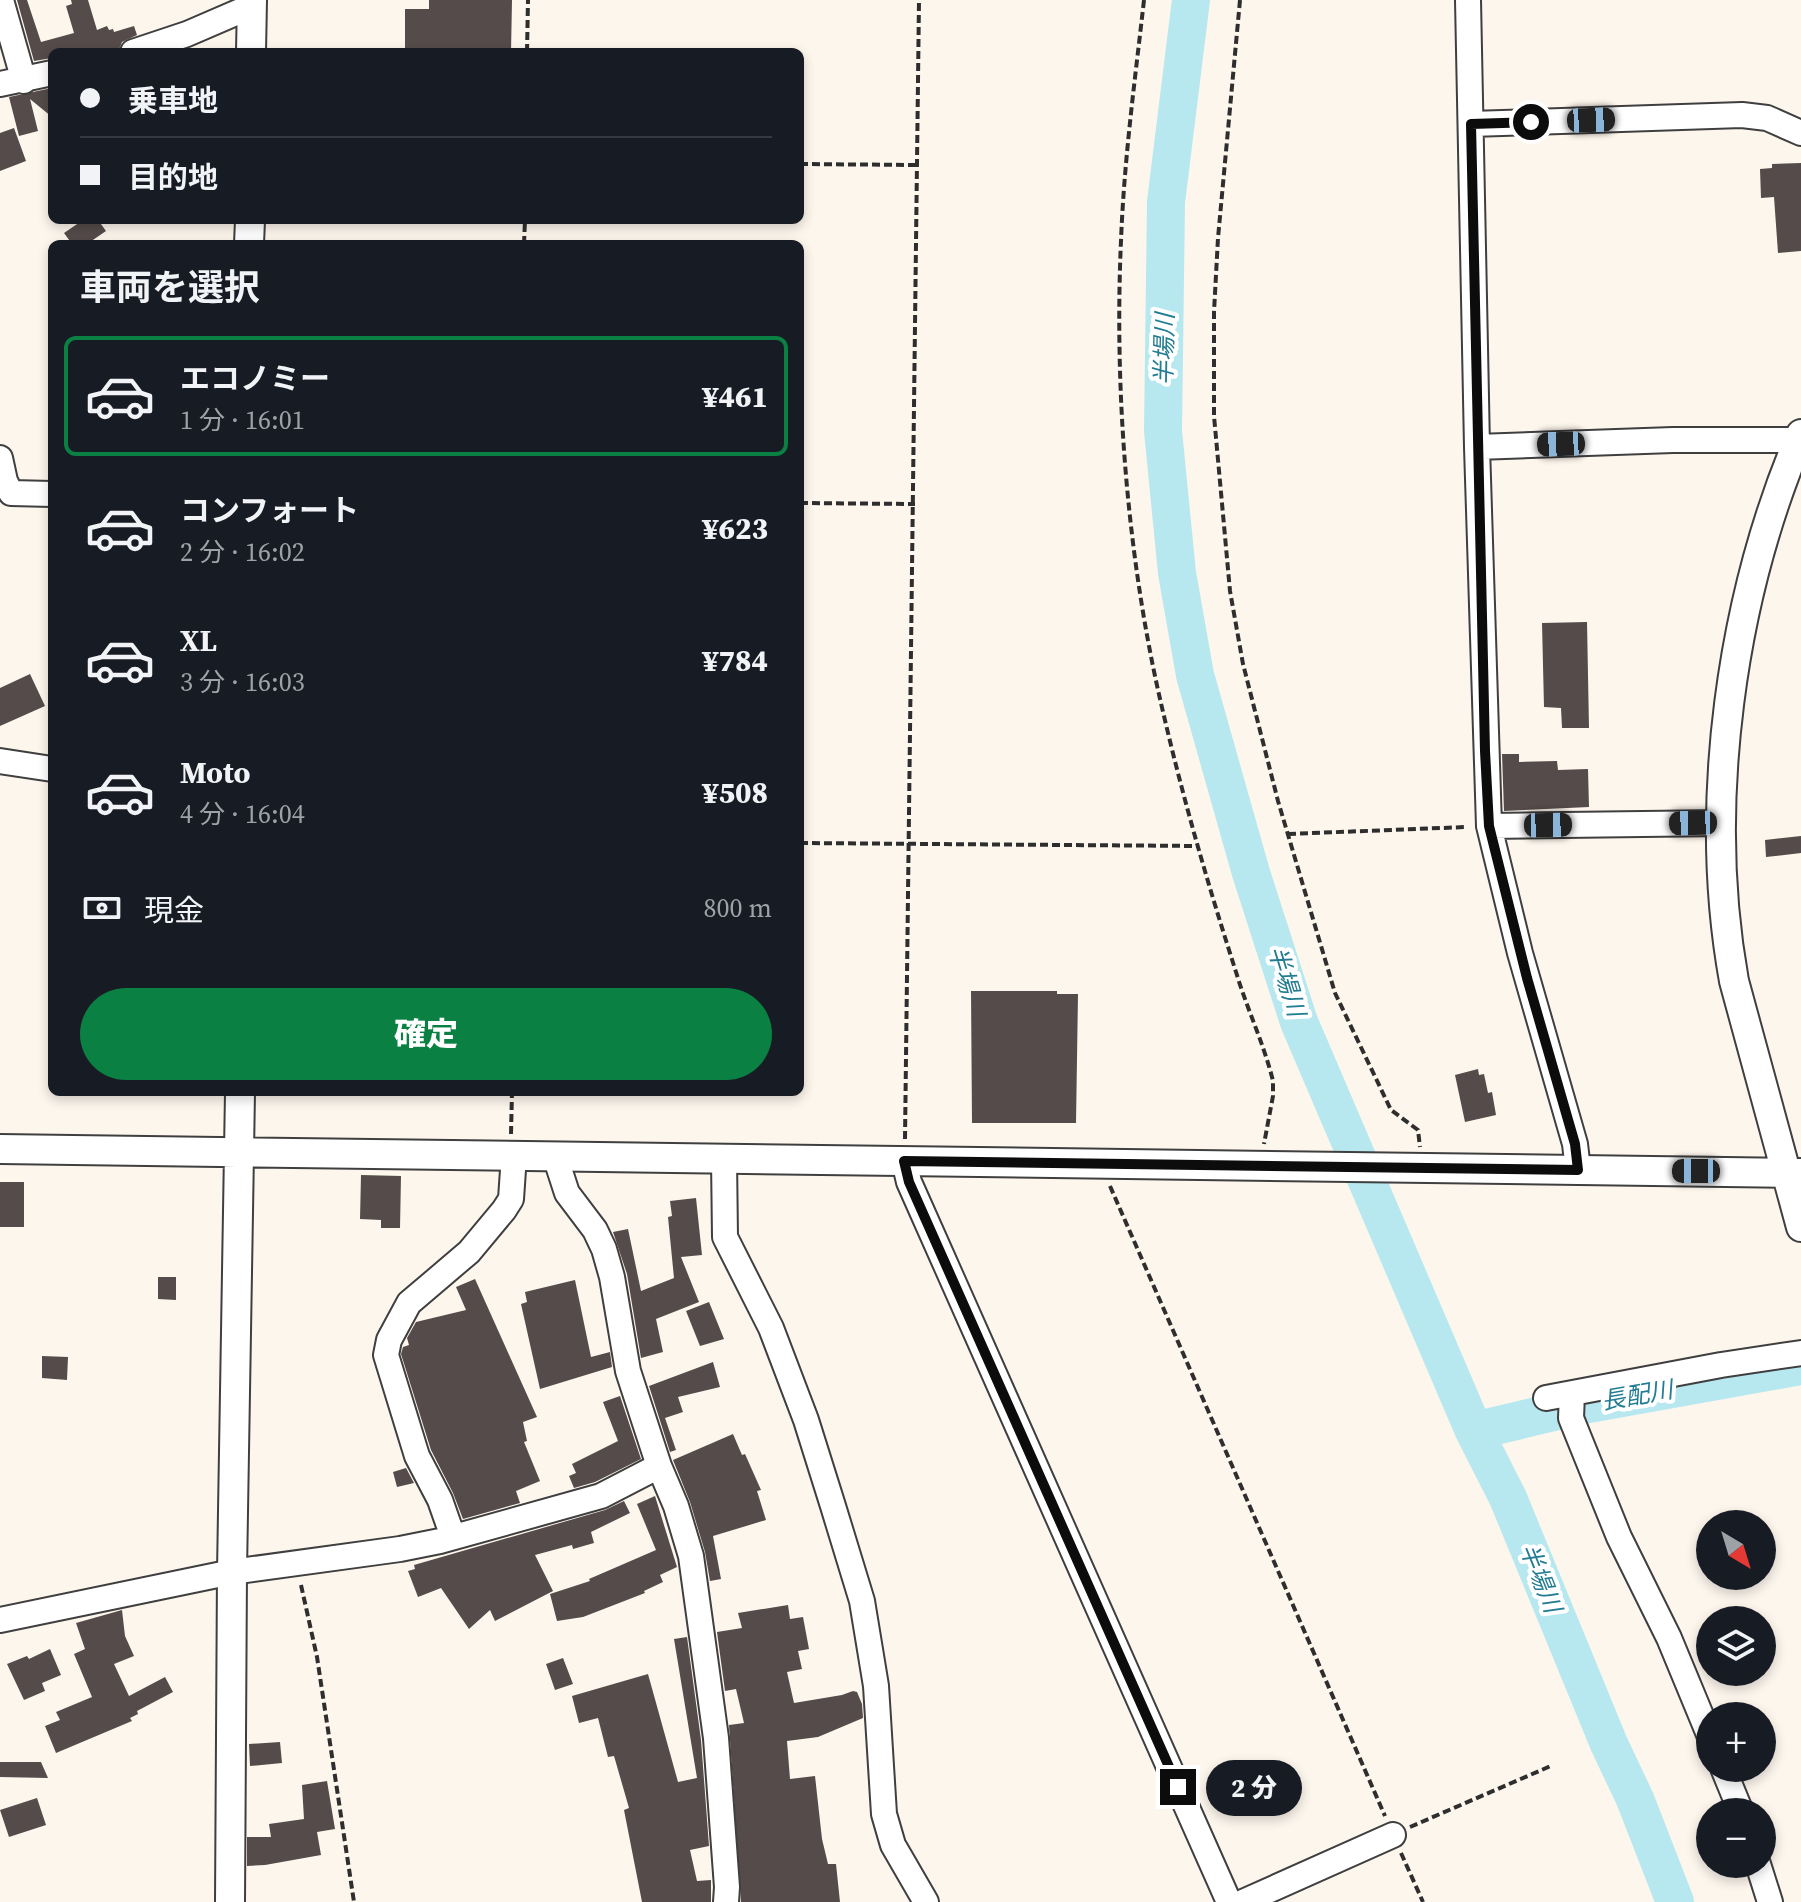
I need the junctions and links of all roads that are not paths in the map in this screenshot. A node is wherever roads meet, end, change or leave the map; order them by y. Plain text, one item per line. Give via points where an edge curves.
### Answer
1 (1, 0) edge
2 (1468, 0) edge
3 (252, 3) edge
4 (145, 48) edge
5 (251, 48) edge
6 (48, 74) edge
7 (12, 82) edge
8 (1471, 124) junction
9 (1801, 133) edge
10 (1800, 438) edge
11 (1477, 447) junction
12 (0, 458) edge
13 (48, 494) edge
14 (0, 761) edge
15 (48, 768) edge
16 (1722, 823) junction
17 (1489, 826) junction
18 (240, 1096) edge
19 (0, 1149) edge
20 (239, 1152) junction
21 (514, 1155) junction
22 (555, 1156) junction
23 (724, 1159) junction
24 (904, 1161) junction
25 (1578, 1170) junction
26 (1793, 1172) edge
27 (1801, 1227) edge
28 (1801, 1353) edge
29 (659, 1466) junction
30 (453, 1537) junction
31 (232, 1572) junction
32 (0, 1620) edge
33 (1696, 1703) edge
34 (1393, 1835) road end
35 (1762, 1878) edge
36 (230, 1902) edge
37 (726, 1902) edge
38 (926, 1902) edge
39 (1229, 1902) edge
40 (1243, 1902) edge
41 (1770, 1902) edge

1 - 7 street
2 - 8 street
3 - 4 street
3 - 5 street
6 - 7 street
8 - 9 street via 1742,115 1767,118
8 - 11 street
10 - 11 street
10 - 16 street via 1763,539 1746,608 1730,703
11 - 17 street
12 - 13 street via 11,493
14 - 15 street
16 - 17 street
16 - 26 street via 1732,969
17 - 25 street
18 - 20 street
19 - 20 street
20 - 21 street
20 - 31 street
21 - 22 street
21 - 30 street via 511,1199 504,1210 469,1252 409,1303 386,1355 417,1456
22 - 23 street
22 - 29 street via 567,1193 604,1249 628,1371
23 - 24 street
23 - 38 street via 725,1237 771,1328 806,1420 862,1601 876,1686 884,1814 893,1845
24 - 25 street
24 - 39 street
25 - 26 street
26 - 27 street
28 - 33 street via 1721,1365 1565,1402 1619,1537
29 - 30 street via 601,1496
29 - 37 street via 691,1556 716,1738
30 - 31 street
31 - 32 street
31 - 36 street
34 - 40 street
35 - 41 street

